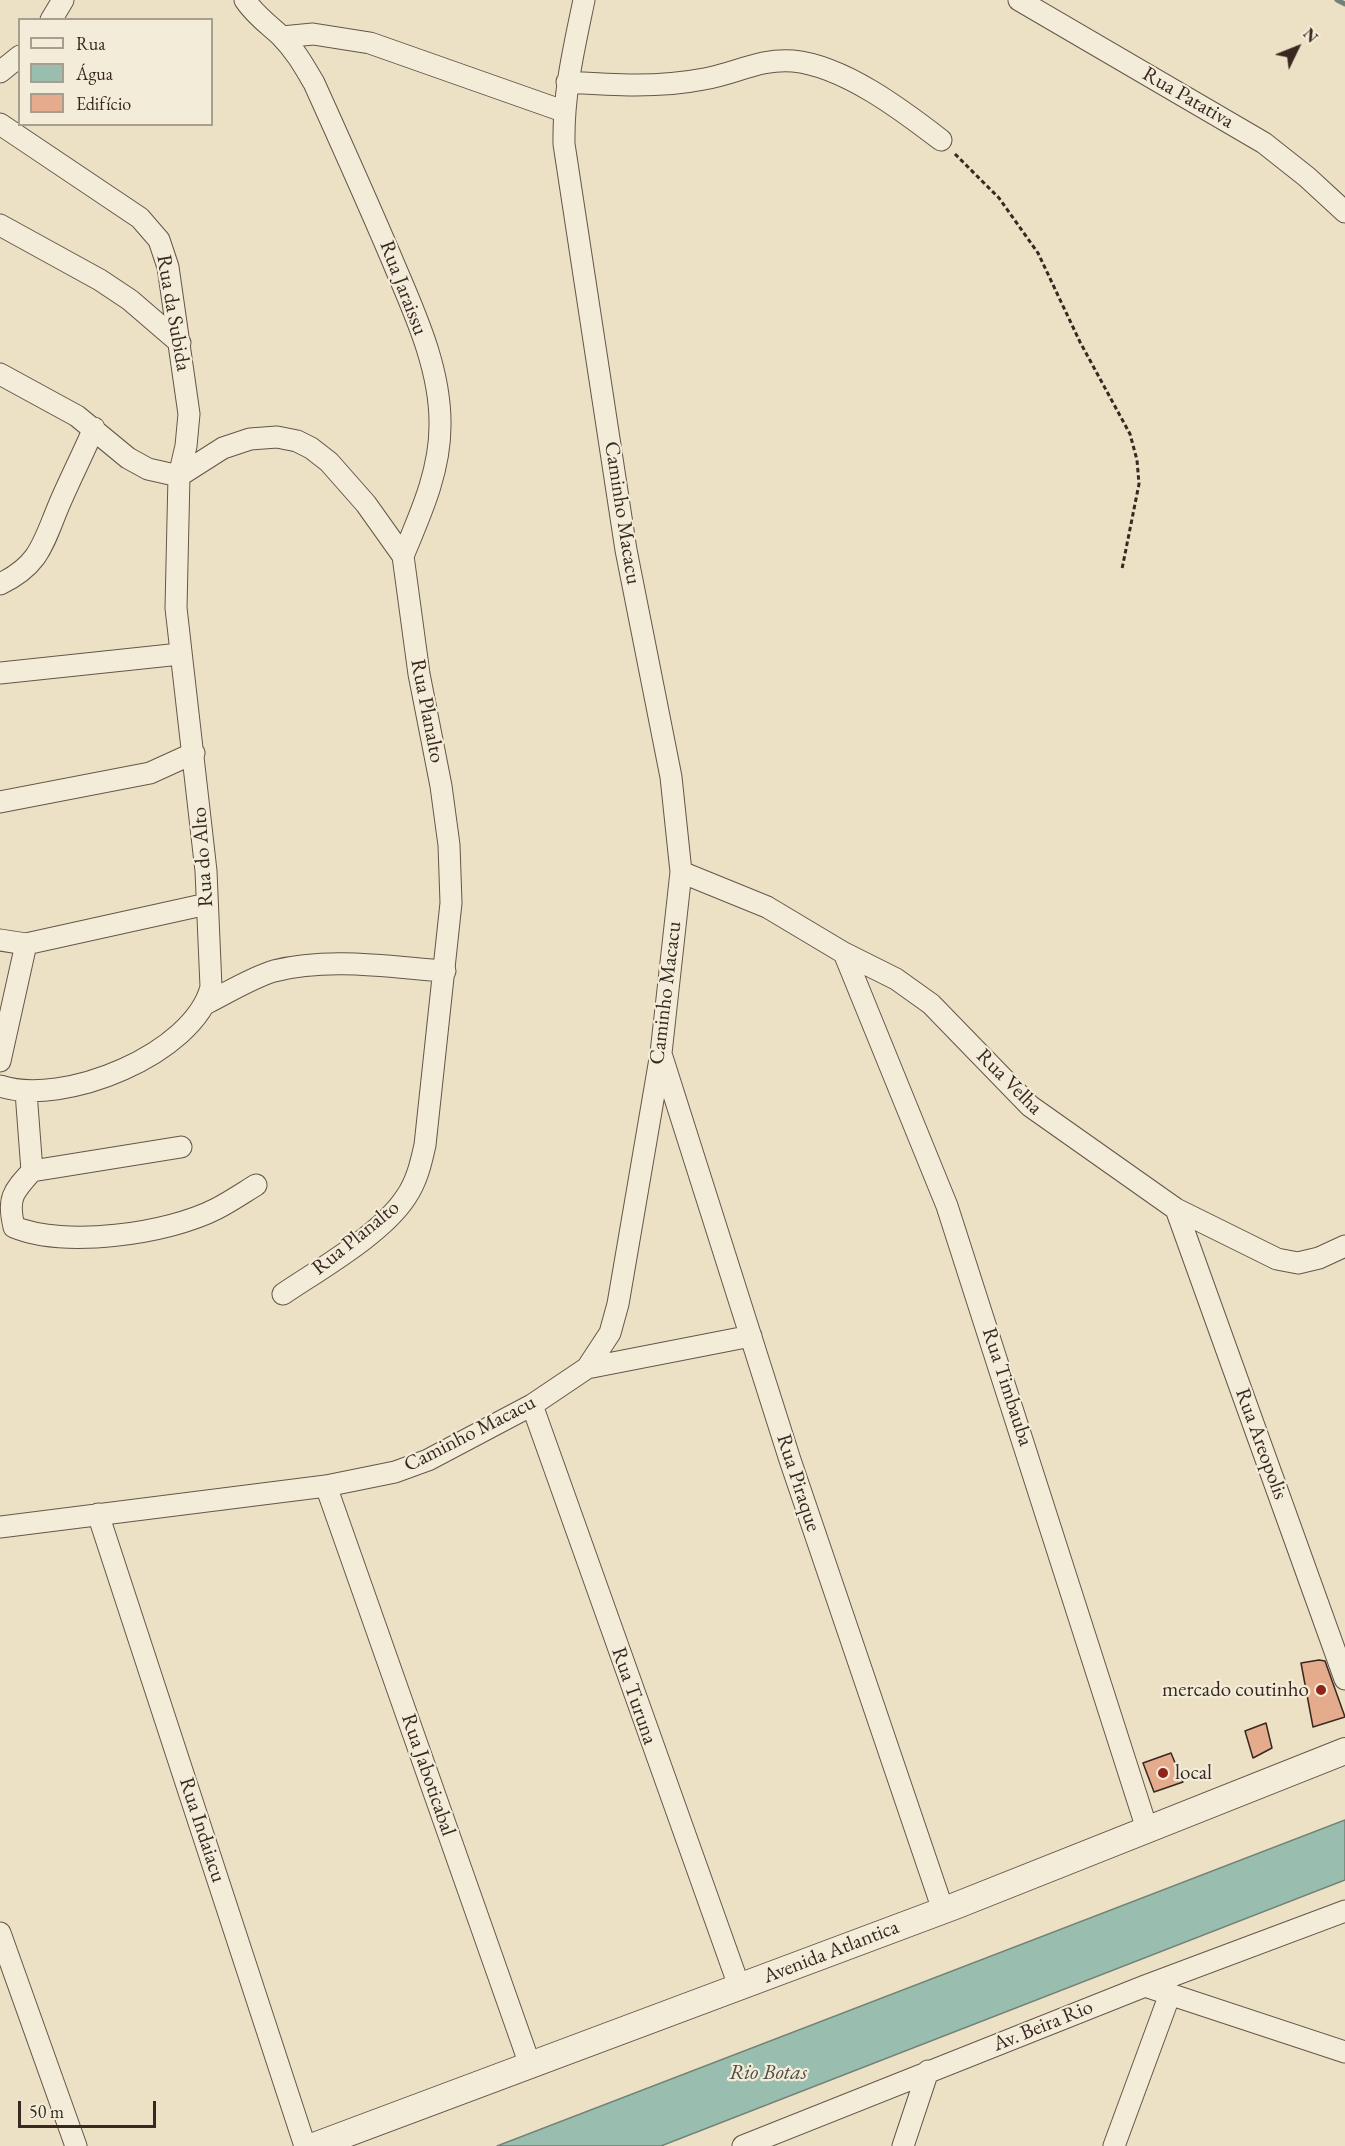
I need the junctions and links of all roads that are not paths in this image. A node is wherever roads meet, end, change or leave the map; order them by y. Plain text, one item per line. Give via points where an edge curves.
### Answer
1 (63, 0) edge
2 (584, 0) edge
3 (1019, 0) edge
4 (254, 5) edge
5 (52, 18) edge
6 (282, 37) junction
7 (18, 58) edge
8 (0, 72) edge
9 (567, 82) junction
10 (563, 111) junction
11 (0, 124) edge
12 (941, 140) road end
13 (1345, 212) edge
14 (0, 225) edge
15 (180, 343) junction
16 (0, 374) edge
17 (94, 428) junction
18 (179, 476) junction
19 (403, 556) junction
20 (0, 584) edge
21 (180, 654) junction
22 (0, 673) edge
23 (194, 753) junction
24 (0, 802) edge
25 (681, 872) junction
26 (207, 904) junction
27 (0, 940) edge
28 (26, 944) junction
29 (844, 953) junction
30 (445, 971) junction
31 (207, 1003) junction
32 (660, 1053) junction
33 (0, 1061) edge
34 (0, 1086) edge
35 (26, 1092) junction
36 (181, 1147) dead end
37 (32, 1171) junction
38 (256, 1185) dead end
39 (1176, 1209) junction
40 (1345, 1246) edge
41 (283, 1294) dead end
42 (751, 1336) junction
43 (587, 1368) junction
44 (532, 1405) junction
45 (326, 1486) junction
46 (98, 1514) junction
47 (0, 1527) edge
48 (1345, 1679) edge
49 (1345, 1751) edge
50 (1147, 1830) junction
51 (943, 1910) junction
52 (1345, 1911) edge
53 (0, 1933) edge
54 (739, 1986) junction
55 (1145, 1986) junction
56 (1170, 1994) junction
57 (1345, 2052) edge
58 (530, 2065) junction
59 (928, 2071) junction
60 (76, 2146) edge
61 (306, 2146) edge
62 (314, 2146) edge
63 (743, 2146) edge
64 (903, 2146) edge
65 (1114, 2146) edge

1 - 5 street
2 - 9 street, Caminho Macacu
3 - 13 street, Rua Patativa via 1264,142
4 - 6 street, Rua Jaraissu
6 - 10 street via 313,34 370,43
6 - 19 street, Rua Jaraissu via 314,82 417,320 434,375 440,425 437,454 428,494
7 - 8 street
9 - 10 street, Caminho Macacu
9 - 12 street via 620,86 705,79 768,61 795,61 880,94
10 - 25 street, Caminho Macacu via 564,144 626,550 671,777
11 - 15 street, Rua da Subida via 140,218 159,240 168,267
14 - 15 street via 100,280
15 - 18 street, Rua da Subida via 189,414
16 - 17 street
17 - 18 street via 138,464
17 - 20 street via 41,551 17,576
18 - 19 street, Rua Planalto via 223,448 250,439 277,437 297,441 329,462 366,504
18 - 21 street, Rua do Alto via 176,608
19 - 30 street, Rua Planalto via 449,845 452,903
21 - 22 street
21 - 23 street, Rua do Alto
23 - 24 street via 150,773
23 - 26 street, Rua do Alto
25 - 29 street, Rua Velha via 767,907
25 - 32 street, Caminho Macacu
26 - 28 street
26 - 31 street, Rua do Alto via 211,987
27 - 28 street
28 - 33 street
29 - 39 street, Rua Velha via 896,979 931,1004 1030,1106
29 - 50 street, Rua Timbauba via 947,1206
30 - 31 street via 330,964 298,966 252,980
30 - 41 street, Rua Planalto via 425,1145 406,1198 345,1253
31 - 35 street via 182,1032 106,1077 66,1089
32 - 42 street, Rua Piraque
32 - 43 street, Caminho Macacu via 618,1304 610,1333
34 - 35 street
35 - 37 street
36 - 37 street
37 - 38 street via 14,1191 9,1207 14,1227 32,1235 123,1235 187,1221
39 - 40 street, Rua Velha via 1277,1259 1298,1263
39 - 48 street, Rua Areopolis
42 - 43 street
42 - 51 street, Rua Piraque
43 - 44 street, Caminho Macacu
44 - 45 street, Caminho Macacu via 428,1460 395,1472
44 - 54 street, Rua Turuna
45 - 46 street, Caminho Macacu
45 - 58 street, Rua Jaboticabal
46 - 47 street, Caminho Macacu
46 - 61 street, Rua Indaiacu
49 - 50 street, Avenida Atlantica
50 - 51 street, Avenida Atlantica
51 - 54 street, Avenida Atlantica
52 - 55 street, Av. Beira Rio
53 - 60 street
54 - 58 street, Avenida Atlantica
55 - 56 street
55 - 59 street, Av. Beira Rio
56 - 57 street
56 - 65 street
58 - 62 street, Avenida Atlantica
59 - 63 street, Av. Beira Rio
59 - 64 street

